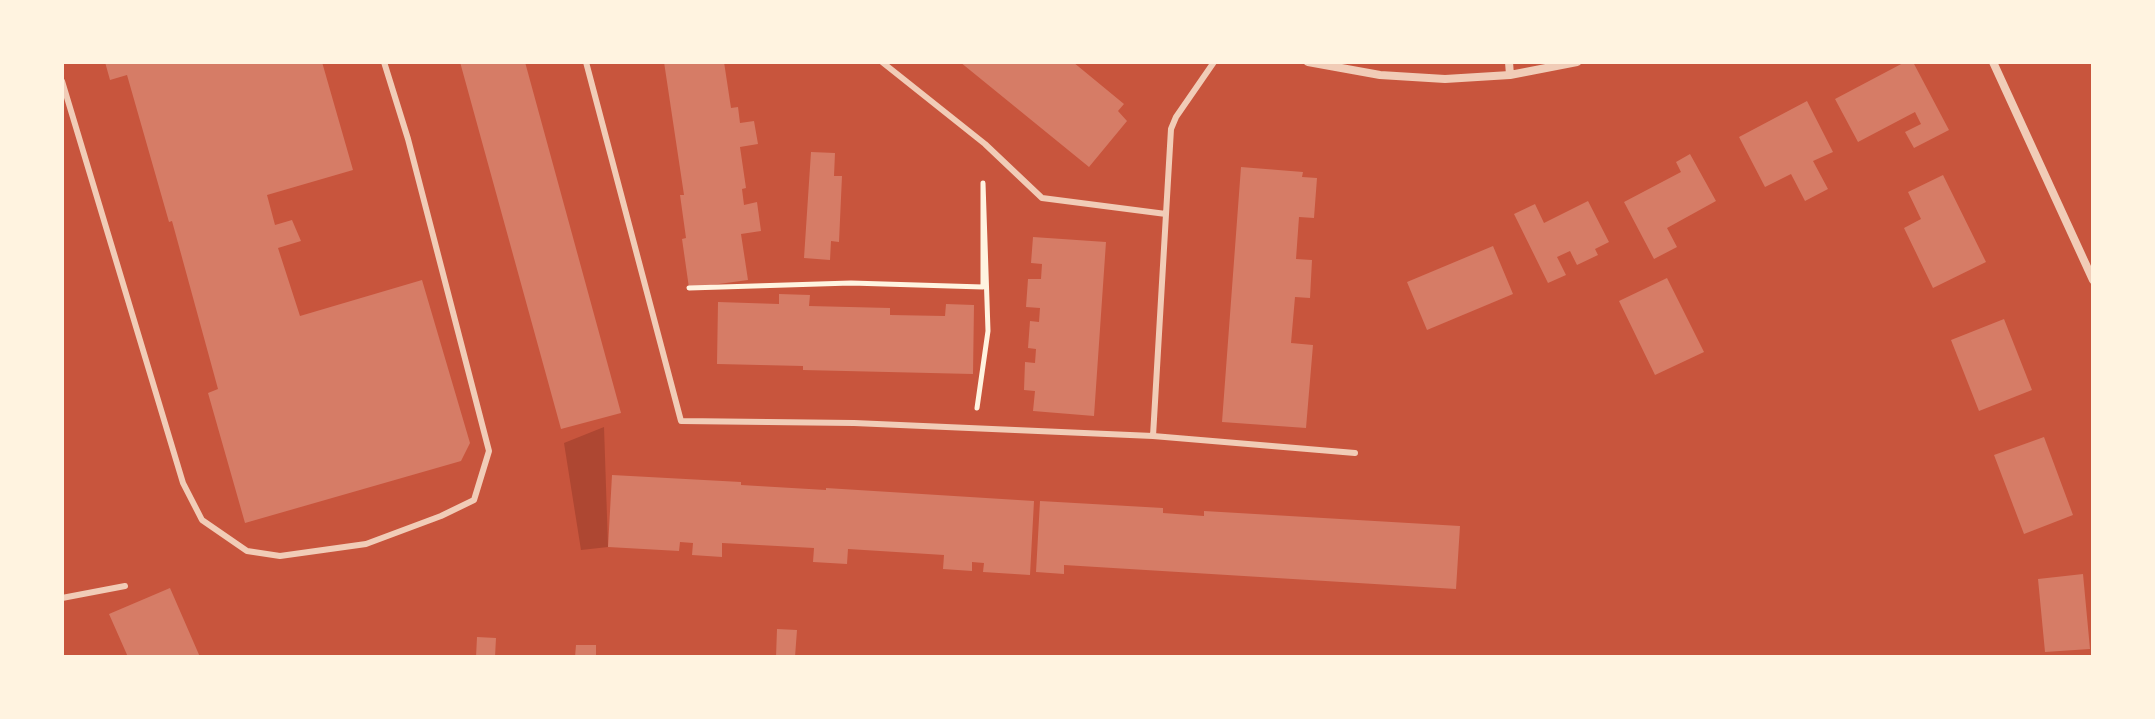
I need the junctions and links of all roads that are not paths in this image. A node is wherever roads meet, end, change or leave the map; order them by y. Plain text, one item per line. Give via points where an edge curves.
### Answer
1 (384, 62) edge
2 (586, 62) edge
3 (882, 62) edge
4 (1214, 62) edge
5 (1308, 62) edge
6 (1509, 62) edge
7 (1577, 62) edge
8 (1993, 62) edge
9 (1510, 75) junction
10 (62, 81) edge
11 (1166, 214) junction
12 (2093, 280) edge
13 (1153, 436) junction
14 (1355, 453) dead end
15 (125, 586) dead end
16 (62, 598) edge

1 - 10 lane via 489,451 474,500 366,544 280,556 247,551 202,520 183,483
2 - 13 lane via 681,421
3 - 11 lane via 985,144 1042,198
4 - 11 lane via 1171,129
5 - 9 street via 1380,75
6 - 9 street
7 - 9 street
8 - 12 street
11 - 13 lane
13 - 14 lane
15 - 16 lane

